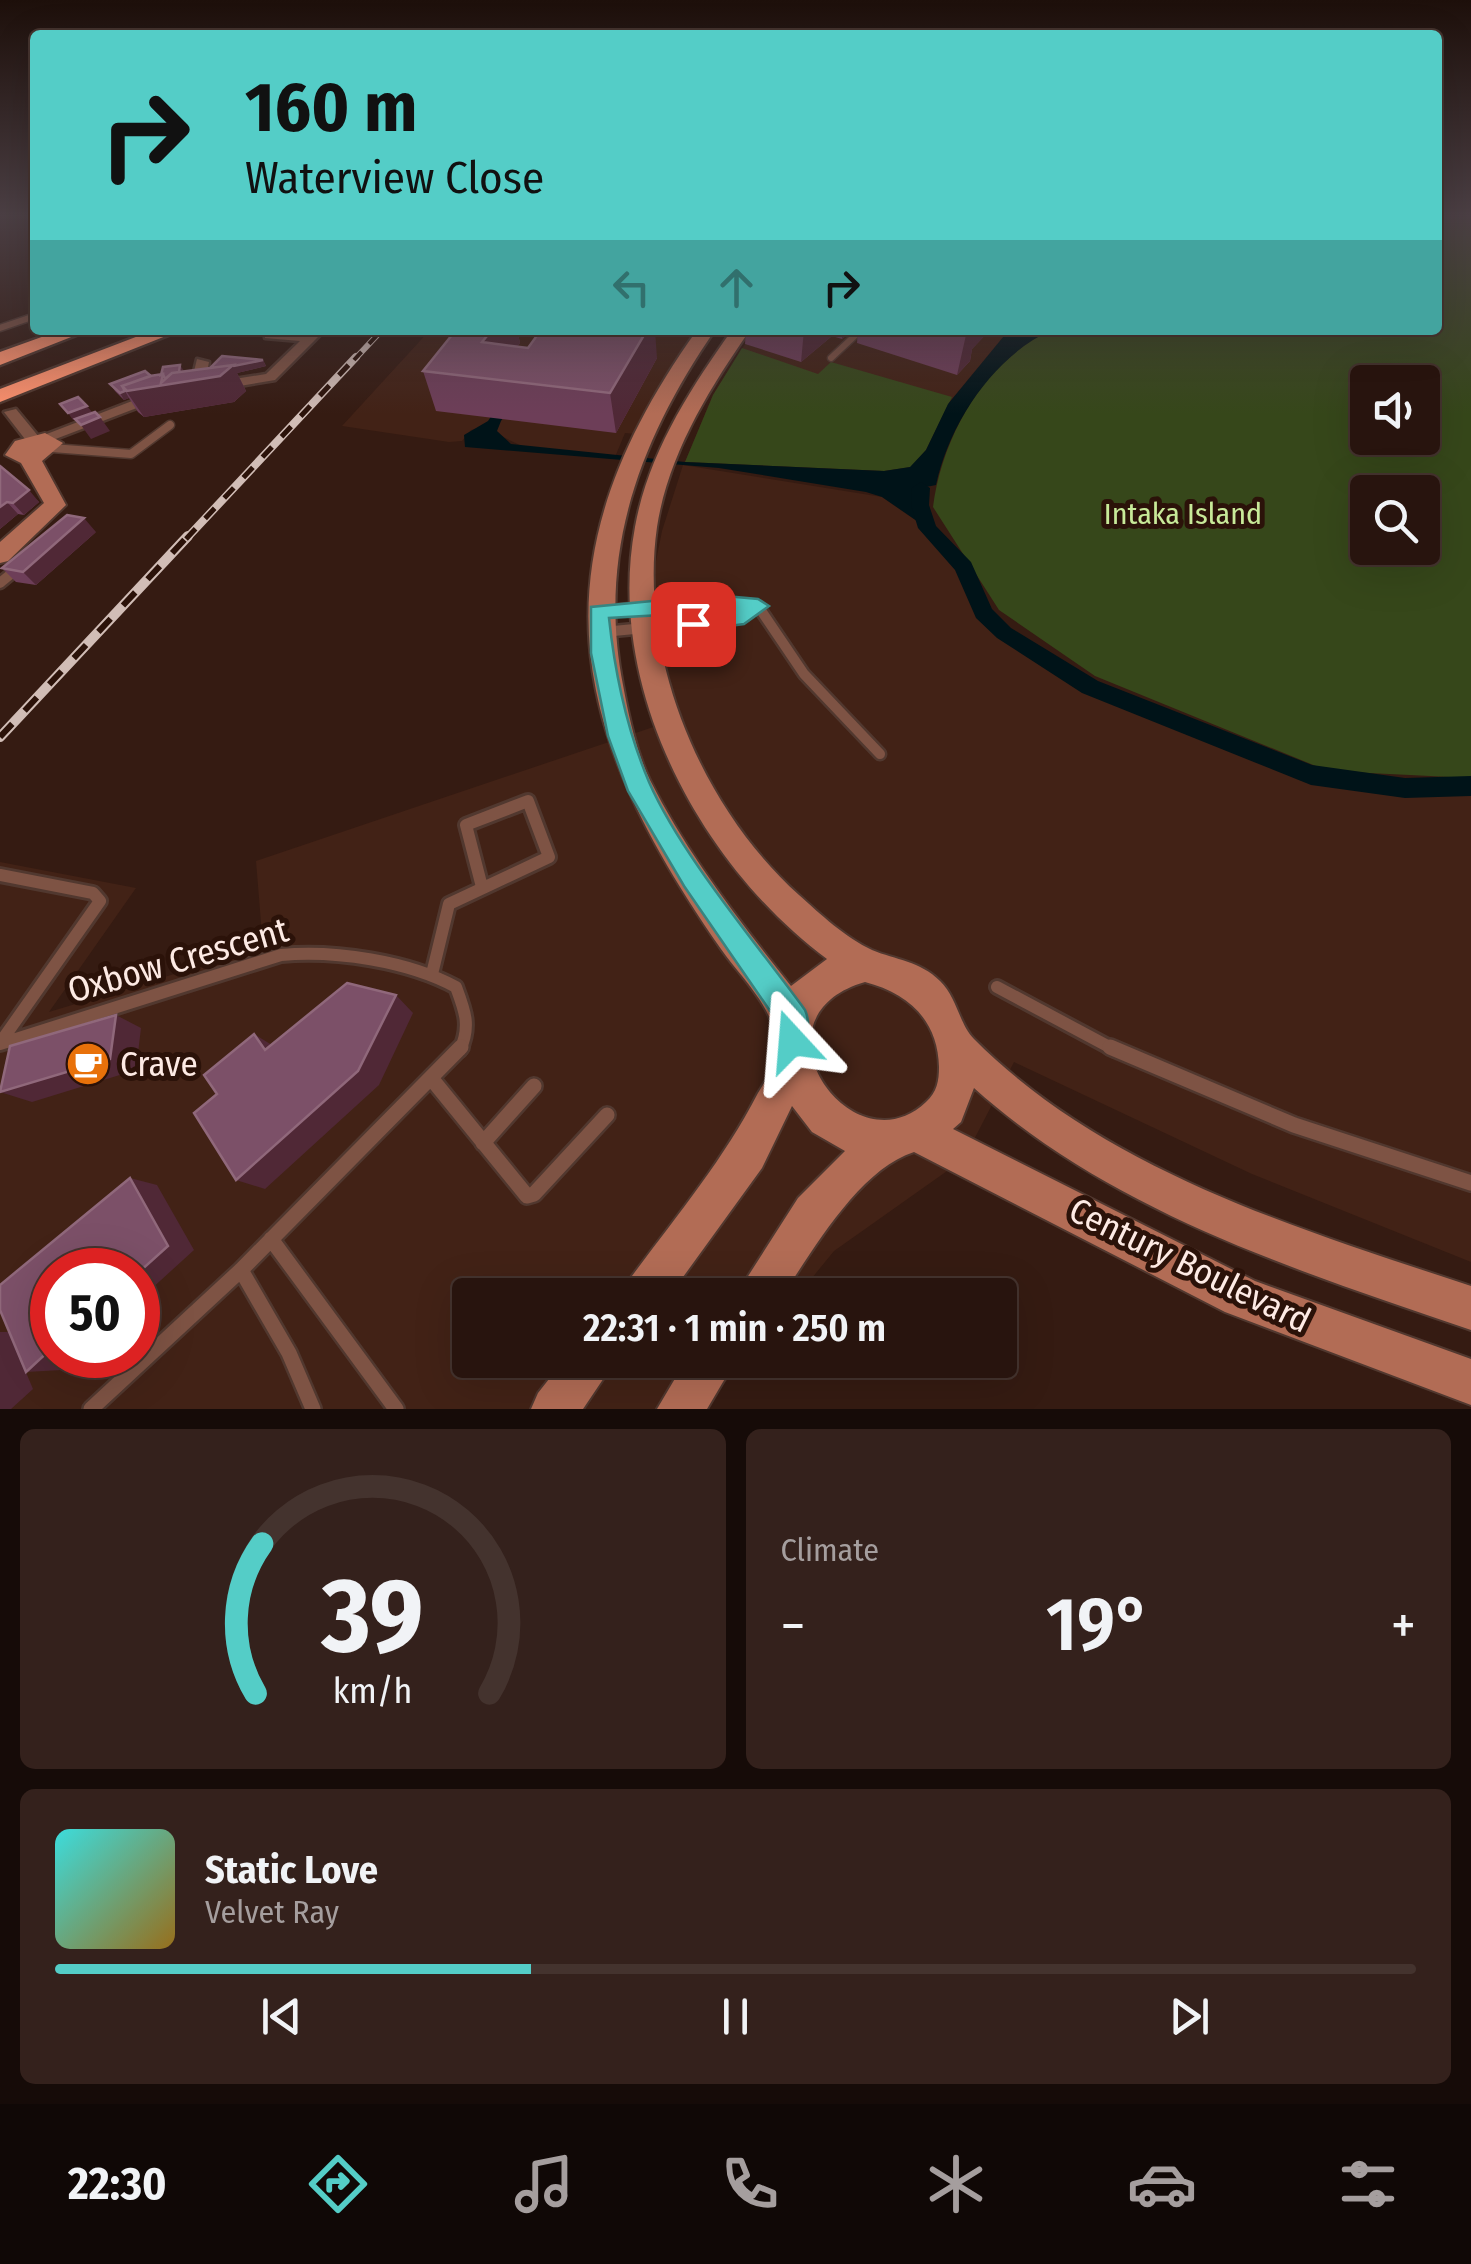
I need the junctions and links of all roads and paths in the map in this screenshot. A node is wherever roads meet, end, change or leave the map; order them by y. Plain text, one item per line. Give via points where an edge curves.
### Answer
1 (30, 318) edge
2 (0, 328) edge
3 (65, 335) edge
4 (127, 335) edge
5 (160, 335) edge
6 (292, 335) edge
7 (314, 335) edge
8 (703, 335) edge
9 (737, 335) edge
10 (855, 335) edge
11 (270, 336) dead end
12 (831, 358) dead end
13 (0, 359) edge
14 (202, 362) dead end
15 (0, 383) edge
16 (197, 388) junction
17 (5, 404) edge
18 (170, 425) dead end
19 (29, 449) edge
20 (13, 553) edge
21 (0, 584) edge
22 (758, 606) junction
23 (645, 618) junction
24 (599, 622) junction
25 (880, 754) dead end
26 (0, 875) edge
27 (482, 887) junction
28 (865, 966) junction
29 (432, 974) junction
30 (997, 987) dead end
31 (795, 1020) junction
32 (0, 1044) edge
33 (958, 1050) junction
34 (794, 1063) junction
35 (432, 1078) junction
36 (534, 1086) dead end
37 (607, 1114) dead end
38 (900, 1136) junction
39 (483, 1144) junction
40 (1471, 1183) edge
41 (271, 1239) junction
42 (240, 1270) junction
43 (657, 1278) edge
44 (769, 1278) edge
45 (1471, 1308) edge
46 (578, 1378) edge
47 (702, 1378) edge
48 (1471, 1382) edge
49 (91, 1409) edge
50 (313, 1409) edge
51 (396, 1409) edge
52 (554, 1409) edge
53 (680, 1409) edge

1 - 2 lane
3 - 13 highway
4 - 15 highway
5 - 17 highway
6 - 11 street
7 - 16 street via 262,381
8 - 24 main road via 665,390 620,489 606,528
9 - 23 main road via 698,394 656,492 646,530
10 - 12 lane
14 - 16 street
16 - 19 street via 134,402
17 - 19 street
18 - 19 lane via 134,454
19 - 20 main road via 31,468 56,500
20 - 21 lane
22 - 23 lane via 714,602
22 - 23 lane via 728,620
22 - 25 lane via 804,674
23 - 24 lane
23 - 24 lane
23 - 28 main road via 652,675 668,722 742,856 787,904
24 - 31 main road via 620,736 640,791 723,924
26 - 32 lane, Oxbow Crescent via 99,896 98,907
27 - 27 lane via 549,857 528,801 467,824
27 - 29 lane via 449,904
28 - 31 main road via 821,980
28 - 33 main road via 894,970 926,989 948,1018
29 - 32 lane, Oxbow Crescent via 297,952
29 - 35 lane via 456,987 467,1034
30 - 40 lane via 1134,1060 1294,1126
31 - 34 main road
33 - 38 main road via 951,1099 934,1120
33 - 45 main road, Century Boulevard via 1034,1116 1200,1208
34 - 38 main road via 804,1091 827,1119 854,1134
34 - 43 main road via 748,1154
35 - 39 lane
35 - 41 lane
36 - 39 lane
37 - 39 lane via 529,1196
38 - 44 main road via 813,1213
38 - 48 main road, Century Boulevard via 1012,1176 1206,1281 1331,1334
41 - 42 lane
41 - 51 lane
42 - 49 lane
42 - 50 lane
46 - 52 main road
47 - 53 main road

